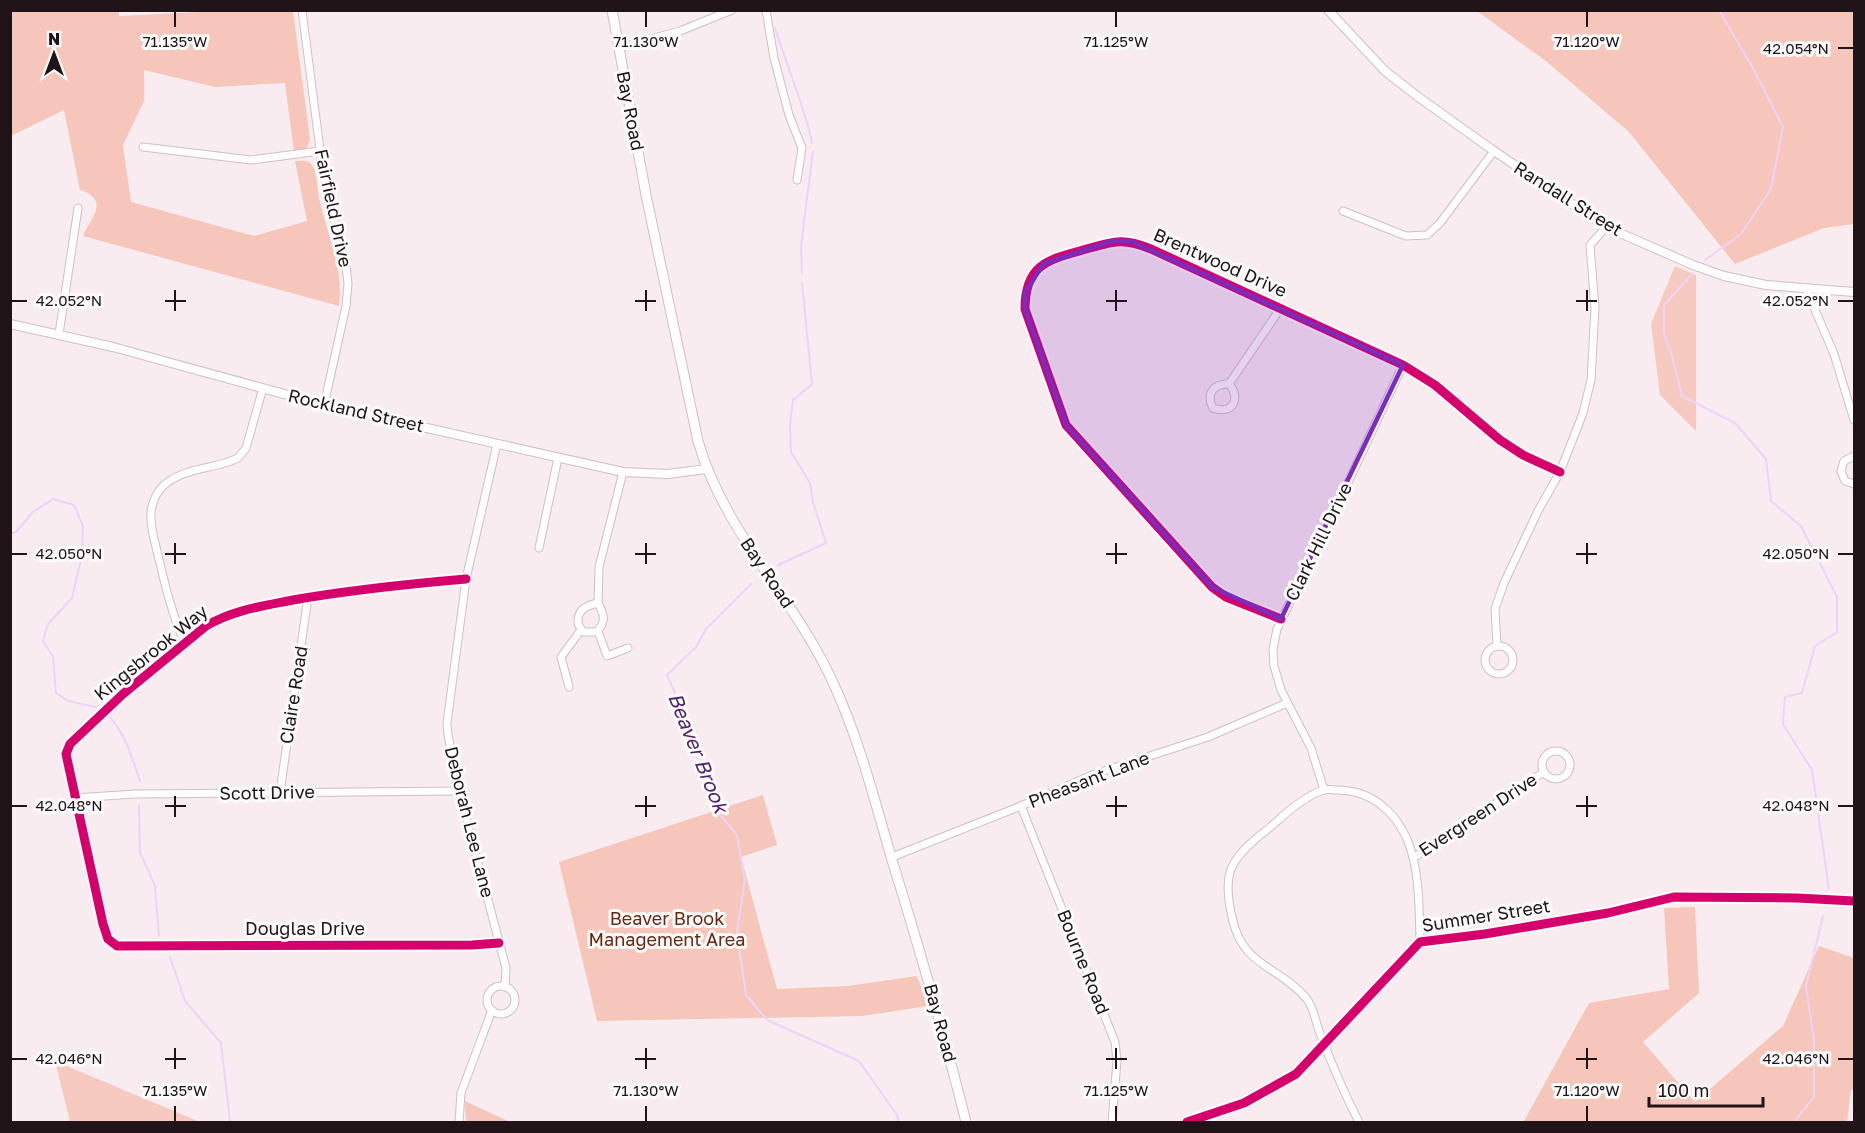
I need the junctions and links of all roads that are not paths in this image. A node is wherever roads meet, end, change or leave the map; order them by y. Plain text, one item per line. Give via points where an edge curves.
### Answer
1 (302, 10) edge
2 (612, 10) edge
3 (732, 10) edge
4 (766, 10) edge
5 (1328, 10) edge
6 (618, 48) junction
7 (143, 147) dead end
8 (1494, 151) junction
9 (320, 152) junction
10 (796, 180) dead end
11 (78, 208) dead end
12 (1343, 211) dead end
13 (1606, 227) junction
14 (1806, 289) junction
15 (1854, 292) edge
16 (1280, 309) junction
17 (10, 324) edge
18 (59, 334) junction
19 (1403, 365) junction
20 (1230, 384) dead end
21 (263, 388) junction
22 (324, 405) junction
23 (1854, 420) edge
24 (496, 444) junction
25 (1854, 456) edge
26 (558, 458) junction
27 (706, 469) junction
28 (623, 472) junction
29 (1560, 472) junction
30 (1854, 484) edge
31 (539, 548) dead end
32 (466, 579) junction
33 (308, 597) junction
34 (598, 603) junction
35 (1281, 619) junction
36 (581, 630) junction
37 (598, 631) junction
38 (185, 643) junction
39 (1497, 646) junction
40 (628, 648) dead end
41 (569, 687) dead end
42 (1287, 703) junction
43 (1544, 772) junction
44 (1324, 789) junction
45 (459, 791) junction
46 (280, 792) junction
47 (75, 798) junction
48 (1021, 806) junction
49 (892, 857) junction
50 (1413, 858) junction
51 (1854, 901) edge
52 (1420, 942) junction
53 (110, 943) joint
54 (499, 943) junction
55 (505, 987) junction
56 (492, 1010) junction
57 (1324, 1044) junction
58 (459, 1122) edge
59 (966, 1122) edge
60 (1112, 1122) edge
61 (1187, 1122) edge
62 (1359, 1122) edge

1 - 9 street, Fairfield Drive
2 - 6 main road, Bay Road
3 - 6 street via 680,32
4 - 10 street via 777,69 802,148
5 - 8 street, Randall Street via 1385,71
6 - 27 main road, Bay Road
7 - 9 street via 251,160
8 - 12 street via 1427,235 1406,236
8 - 13 street, Randall Street
9 - 22 street, Fairfield Drive via 348,284
11 - 18 street
13 - 14 street, Randall Street via 1724,276
13 - 29 street via 1590,245 1595,308 1591,380
14 - 15 street, Randall Street
14 - 23 street via 1834,354
16 - 19 street, Brentwood Drive
16 - 20 street
16 - 35 street, Brentwood Drive via 1131,241 1112,241 1056,256 1031,278 1025,293 1030,327 1066,425 1212,587 1226,597
17 - 18 street, Rockland Street
18 - 21 street, Rockland Street
19 - 29 street, Brentwood Drive via 1435,385 1500,440
19 - 35 street, Clark Hill Drive
21 - 22 street, Rockland Street
21 - 38 street via 246,448 238,458 190,471 167,482 153,504 150,517 163,576
22 - 24 street, Rockland Street
24 - 26 street, Rockland Street
24 - 32 street, Deborah Lee Lane
25 - 30 street via 1844,461 1841,471 1845,481
26 - 28 street, Rockland Street
26 - 31 street
27 - 28 street, Rockland Street via 668,474
27 - 49 main road, Bay Road via 732,521 814,645 835,686
28 - 34 street via 599,567
29 - 39 street via 1504,583 1495,609
32 - 33 street, Kingsbrook Way
32 - 45 street, Deborah Lee Lane via 447,723
33 - 38 street, Kingsbrook Way via 220,618
33 - 46 street, Claire Road
34 - 36 street via 580,611 577,621
34 - 37 street via 604,616
35 - 42 street, Clark Hill Drive via 1274,666
36 - 37 street
36 - 41 street via 561,657
37 - 40 street via 607,656
38 - 47 street, Kingsbrook Way via 70,744 66,753
39 - 39 street via 1509,649 1513,656 1511,669 1504,674 1495,674 1486,663 1486,654
42 - 44 street, Clark Hill Drive via 1311,748
42 - 48 street, Pheasant Lane via 1208,737 1095,774
43 - 43 street, Evergreen Drive via 1543,760 1548,753 1560,751 1568,757 1568,773 1562,777 1552,778
43 - 50 street, Evergreen Drive
44 - 50 street via 1365,794 1379,802 1392,814
44 - 57 street via 1293,808 1248,847 1232,867 1228,883 1232,917 1243,948 1311,1004
45 - 46 street, Scott Drive
45 - 54 street, Deborah Lee Lane
46 - 47 street, Scott Drive
47 - 53 street, Kingsbrook Way
48 - 49 street, Pheasant Lane
48 - 60 street, Bourne Road via 1115,1042
49 - 59 main road, Bay Road
50 - 52 street
51 - 52 street, Summer Street via 1674,897 1608,913
52 - 57 street, Summer Street
53 - 54 street, Douglas Drive
54 - 55 street, Deborah Lee Lane via 506,968
55 - 56 street via 490,992 487,1000
55 - 56 street, Deborah Lee Lane via 514,996 513,1006 502,1014
56 - 58 street via 461,1093
57 - 61 street, Summer Street via 1296,1074 1270,1089
57 - 62 street

